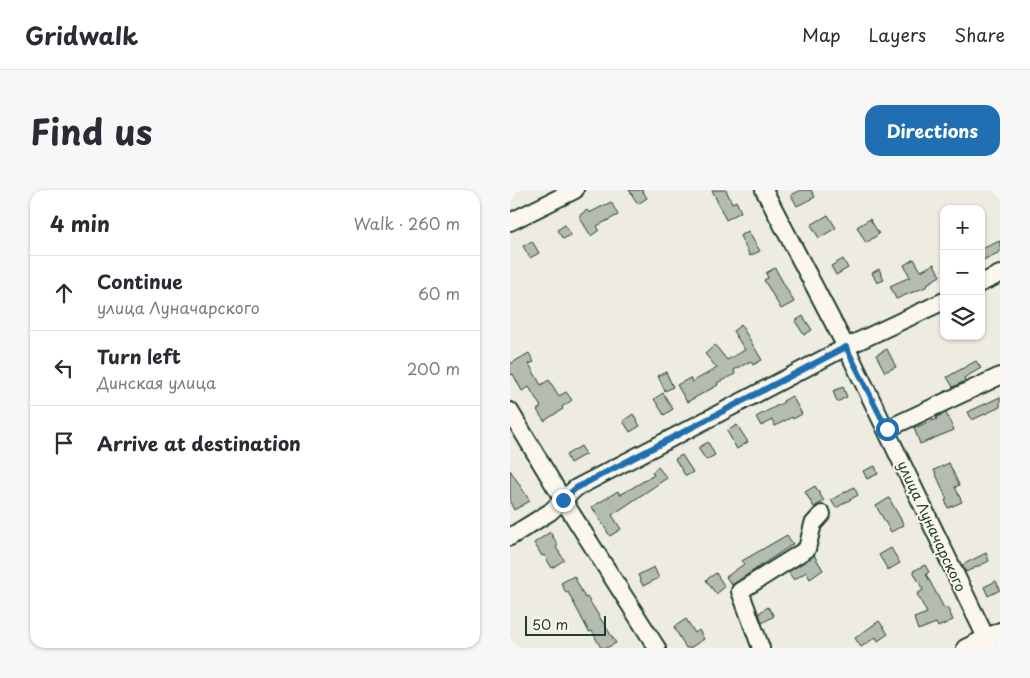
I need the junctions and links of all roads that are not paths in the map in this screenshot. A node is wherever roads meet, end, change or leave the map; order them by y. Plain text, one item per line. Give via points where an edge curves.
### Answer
1 (575, 190) edge
2 (764, 190) edge
3 (510, 222) edge
4 (1000, 274) edge
5 (985, 281) edge
6 (940, 303) edge
7 (846, 347) junction
8 (1000, 376) edge
9 (510, 411) edge
10 (887, 429) junction
11 (563, 500) junction
12 (822, 514) dead end
13 (510, 537) edge
14 (992, 639) edge
15 (657, 648) edge
16 (761, 648) edge
17 (965, 648) edge

1 - 3 street
2 - 7 street, улица Луначарского
4 - 5 street
6 - 7 street
7 - 10 street, улица Луначарского
7 - 11 street via 576,488
8 - 10 street
9 - 11 street
10 - 14 street, улица Луначарского
11 - 13 street
11 - 15 street
12 - 16 street via 813,524 807,550 740,591
14 - 17 street

